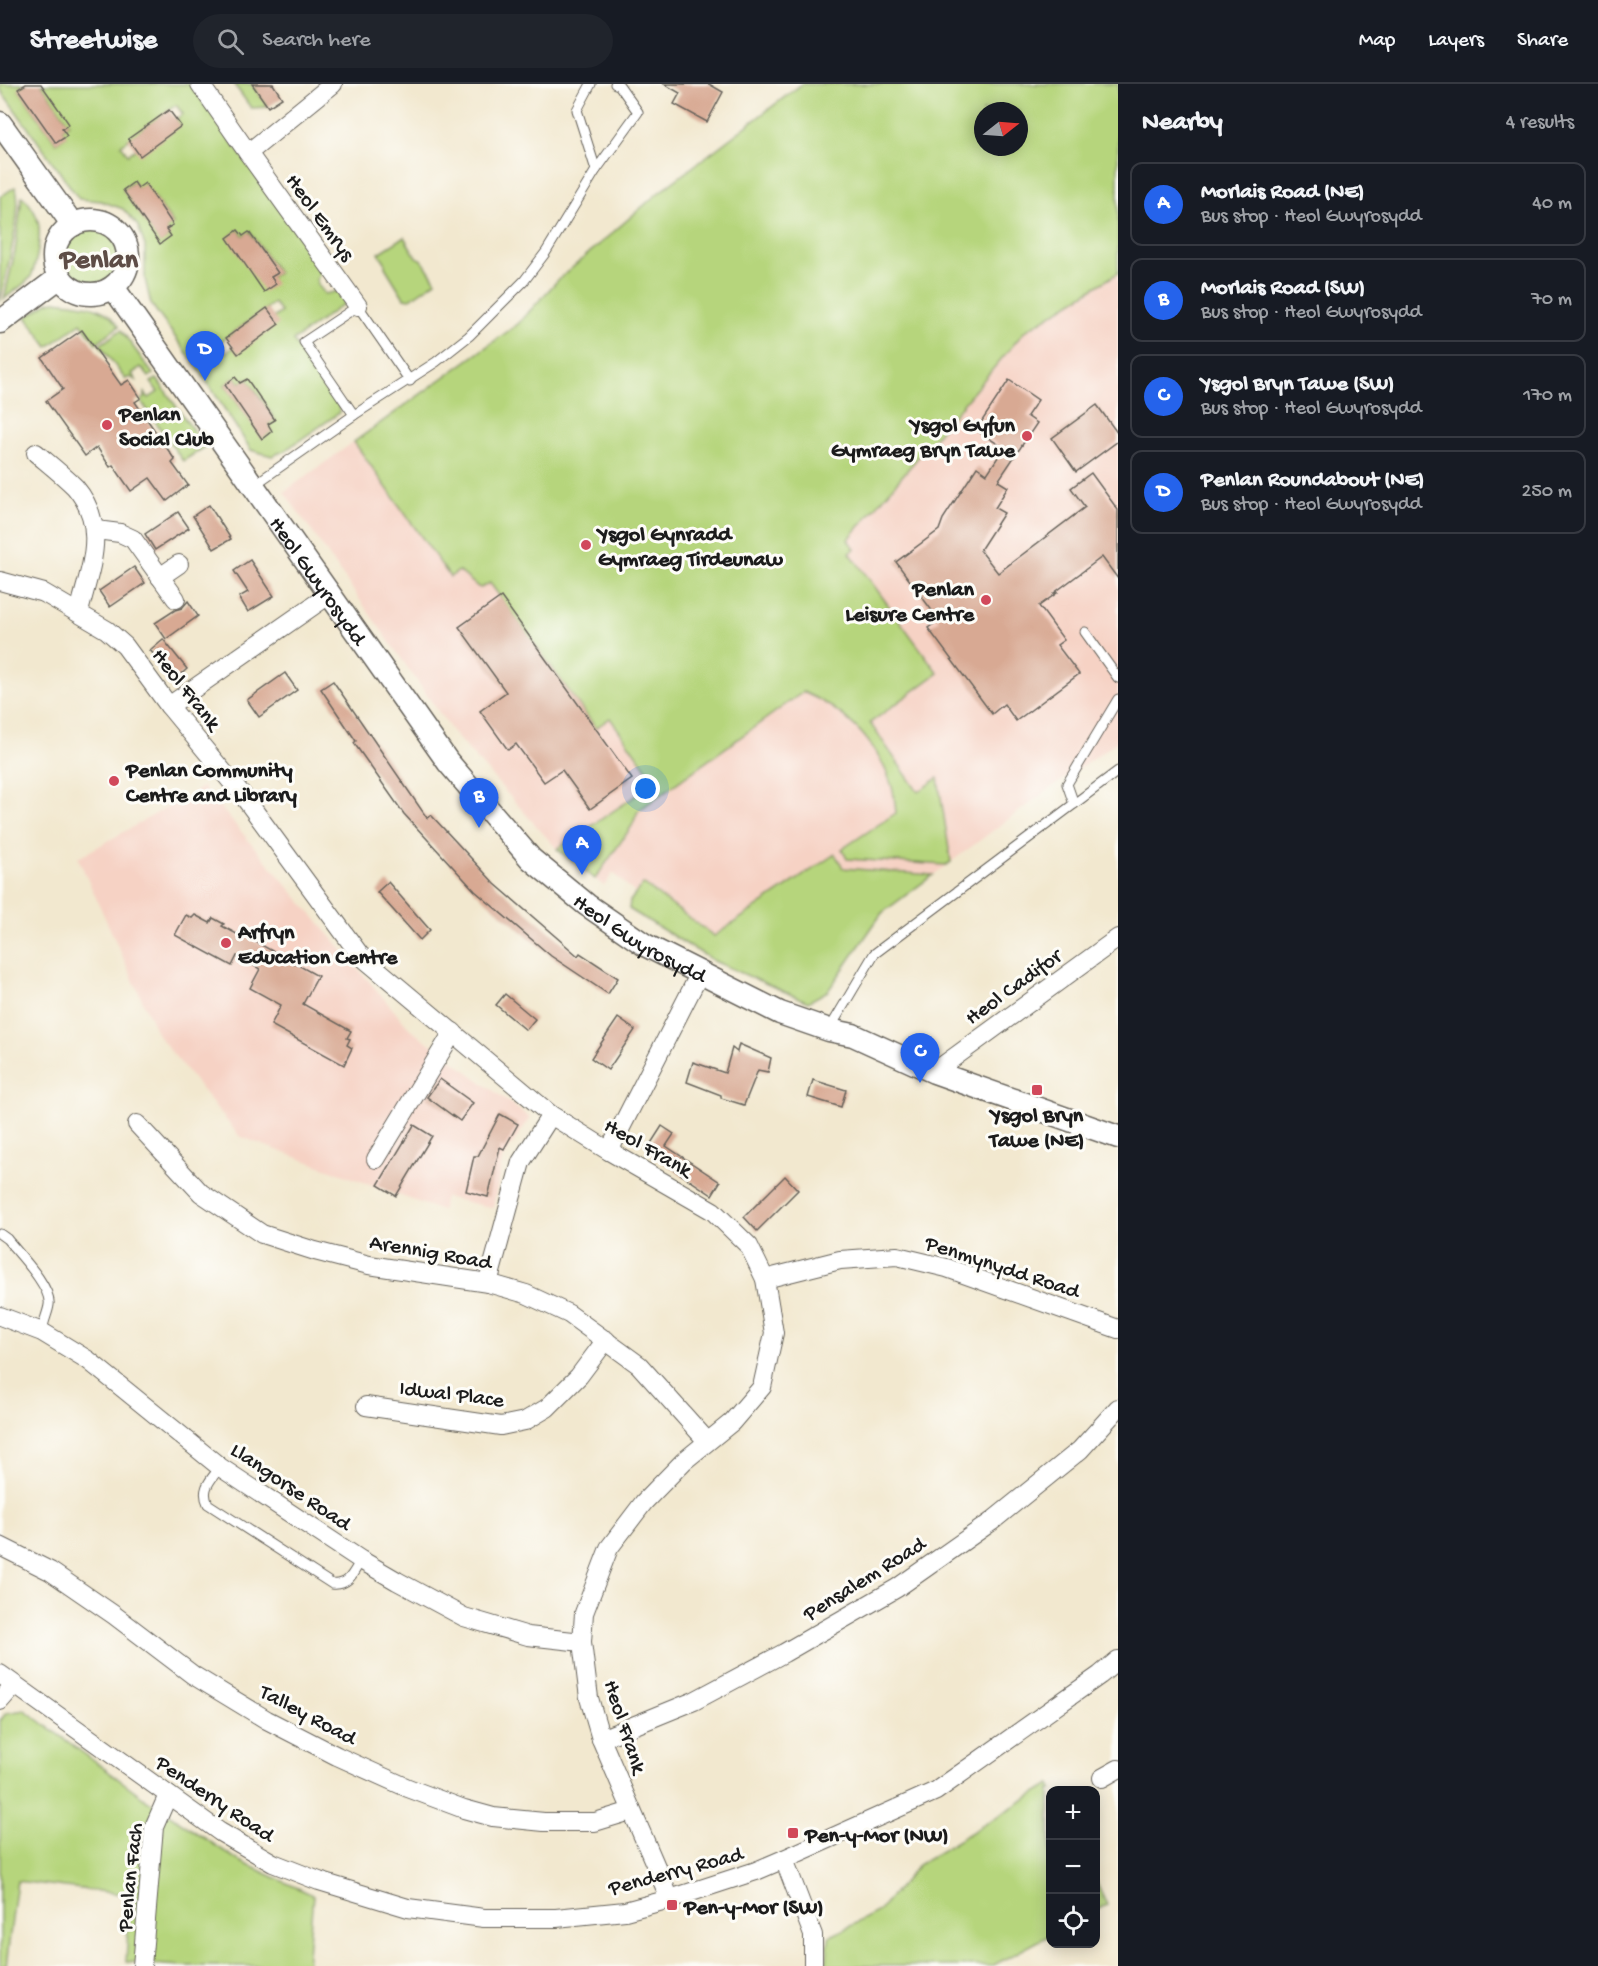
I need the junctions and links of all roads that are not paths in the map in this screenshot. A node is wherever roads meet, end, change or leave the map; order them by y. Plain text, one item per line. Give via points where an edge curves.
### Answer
1 (200, 84) edge
2 (333, 84) edge
3 (591, 84) edge
4 (615, 84) edge
5 (0, 123) edge
6 (248, 153) junction
7 (596, 171) junction
8 (73, 225) junction
9 (60, 277) junction
10 (113, 288) junction
11 (358, 306) junction
12 (0, 322) edge
13 (410, 381) junction
14 (354, 415) junction
15 (36, 453) dead end
16 (254, 485) junction
17 (96, 530) junction
18 (178, 564) dead end
19 (160, 577) junction
20 (0, 581) edge
21 (330, 594) junction
22 (176, 599) dead end
23 (79, 612) junction
24 (1085, 632) dead end
25 (1118, 678) edge
26 (1118, 699) edge
27 (169, 706) junction
28 (1118, 771) edge
29 (1074, 804) junction
30 (1118, 938) edge
31 (700, 973) junction
32 (829, 1030) junction
33 (453, 1032) junction
34 (934, 1072) junction
35 (551, 1114) junction
36 (137, 1124) dead end
37 (1118, 1137) edge
38 (609, 1151) junction
39 (376, 1159) dead end
40 (0, 1234) edge
41 (765, 1279) junction
42 (488, 1283) junction
43 (0, 1316) edge
44 (1118, 1329) edge
45 (42, 1332) junction
46 (606, 1340) junction
47 (366, 1406) dead end
48 (1118, 1408) edge
49 (707, 1441) junction
50 (220, 1467) junction
51 (0, 1546) edge
52 (362, 1560) junction
53 (582, 1642) junction
54 (1118, 1660) edge
55 (7, 1680) edge
56 (0, 1701) edge
57 (601, 1739) junction
58 (1118, 1769) edge
59 (1102, 1778) dead end
60 (168, 1795) junction
61 (631, 1811) junction
62 (784, 1859) junction
63 (670, 1899) junction
64 (142, 1966) edge
65 (813, 1966) edge

1 - 6 street, Heol Emrys
2 - 6 street
3 - 7 lane via 578,110
4 - 7 lane via 638,112
5 - 8 street
6 - 11 street, Heol Emrys
7 - 13 lane via 524,282 469,336
8 - 9 street via 56,245 54,256
8 - 10 street via 100,221 110,225 126,243 127,268
9 - 10 street via 78,292 102,293
9 - 12 street
10 - 16 street, Heol Gwyrosydd
11 - 13 lane
11 - 14 lane via 304,342
13 - 14 lane
14 - 16 lane
15 - 17 street via 74,486 86,502
16 - 21 street, Heol Gwyrosydd
17 - 19 street via 133,539
17 - 23 street
18 - 19 street
19 - 22 street
20 - 23 street, Heol Frank via 44,593
21 - 27 street
21 - 31 street, Heol Gwyrosydd via 448,762 531,859 645,945
23 - 27 street, Heol Frank via 125,646
24 - 25 lane
26 - 29 lane via 1066,782
27 - 33 street, Heol Frank via 244,797 360,955
28 - 29 lane
29 - 32 lane via 874,954
30 - 34 street, Heol Cadifor
31 - 32 street, Heol Gwyrosydd via 780,1013
31 - 38 street
32 - 34 street, Heol Gwyrosydd via 853,1035
33 - 35 street, Heol Frank
33 - 39 street
34 - 37 street, Heol Gwyrosydd
35 - 38 street, Heol Frank
35 - 42 street via 521,1162
36 - 42 street, Arennig Road via 201,1193 262,1234 369,1264
38 - 41 street, Heol Frank via 713,1210 749,1246
40 - 45 lane via 47,1290 50,1304
41 - 44 street, Penmynydd Road via 840,1260 897,1256 948,1268
41 - 49 street, Heol Frank via 774,1333 762,1387 732,1422
42 - 46 street, Arennig Road via 526,1294 569,1314
43 - 45 street, Llangorse Road
45 - 50 street, Llangorse Road via 88,1360
46 - 47 street, Idwal Place via 579,1376 547,1408 525,1421 501,1426
46 - 49 street, Arennig Road via 639,1365
48 - 57 street, Pensalem Road via 1080,1450 991,1522 897,1588 694,1701
49 - 53 street, Heol Frank via 644,1502 609,1548 584,1613
50 - 52 street, Llangorse Road
50 - 52 lane via 205,1489 208,1504 332,1584 349,1580
51 - 61 street, Talley Road via 50,1571 193,1675 267,1720 408,1788 493,1817 596,1822
52 - 53 street, Llangorse Road via 464,1617 528,1636
53 - 57 street, Heol Frank via 589,1698
54 - 62 street, Penderry Road via 936,1791
55 - 56 street
55 - 60 street, Penderry Road
57 - 61 street, Heol Frank
58 - 59 street
60 - 63 street, Penderry Road via 273,1863 408,1908 484,1918 556,1918 625,1911
60 - 64 street, Penlan Fach via 154,1827
61 - 63 street, Heol Frank
62 - 63 street, Penderry Road
62 - 65 street via 813,1935

